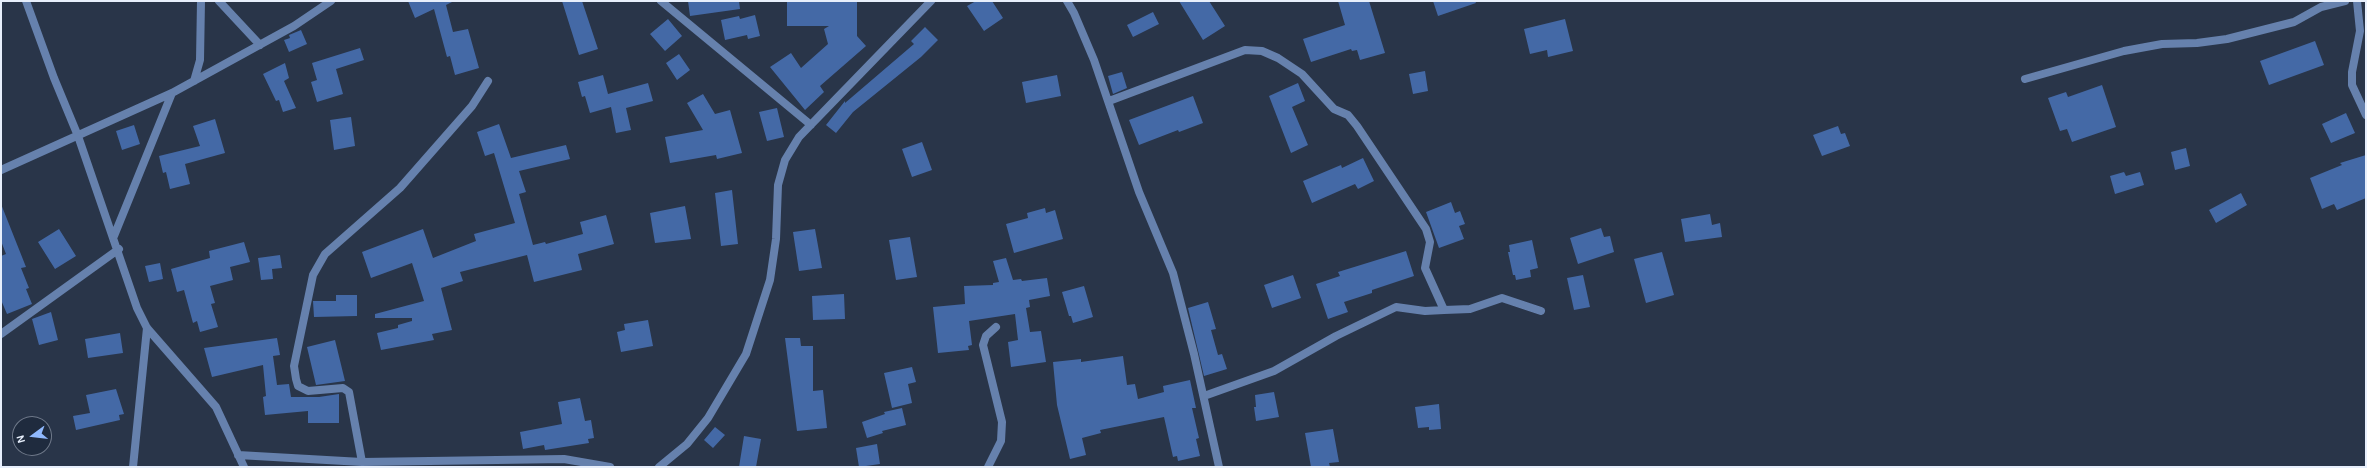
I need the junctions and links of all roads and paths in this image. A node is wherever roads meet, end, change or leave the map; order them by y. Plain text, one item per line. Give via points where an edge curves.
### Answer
1 (26, 1) edge
2 (201, 1) edge
3 (219, 1) edge
4 (331, 1) edge
5 (661, 1) edge
6 (930, 1) edge
7 (1067, 1) edge
8 (2346, 1) edge
9 (2357, 1) edge
10 (260, 45) junction
11 (2026, 79) dead end
12 (194, 80) junction
13 (488, 81) dead end
14 (172, 93) junction
15 (1109, 101) junction
16 (2366, 114) edge
17 (811, 125) junction
18 (78, 136) junction
19 (1, 170) edge
20 (114, 236) junction
21 (119, 249) junction
22 (1444, 310) junction
23 (1541, 311) dead end
24 (996, 327) dead end
25 (147, 328) junction
26 (1, 334) edge
27 (1204, 396) junction
28 (238, 455) junction
29 (362, 462) junction
30 (133, 467) edge
31 (244, 467) edge
32 (610, 467) edge
33 (659, 467) edge
34 (988, 467) edge
35 (1219, 467) edge

1 - 18 street
2 - 12 street via 200,60
3 - 10 street
4 - 10 street
5 - 17 street
6 - 17 street
7 - 15 street via 1080,26
8 - 11 street via 2321,7 2294,22 2227,39 2162,44 2124,51
9 - 16 street via 2360,31 2352,84
10 - 12 street
12 - 14 street
13 - 29 street via 472,106 400,188 326,254 313,275 294,366 298,386 308,391 343,388 349,392
14 - 18 street
14 - 20 street
15 - 22 street via 1245,50 1262,51 1278,58 1302,74 1334,109 1348,116 1357,126 1426,229 1430,242 1425,268
15 - 27 street via 1140,192 1173,273
17 - 33 street via 799,137 786,160 778,185 776,239 770,280 746,354 708,418 687,444
18 - 19 street
18 - 20 street
20 - 21 street
21 - 25 street via 137,308
21 - 26 street
22 - 23 street via 1470,309 1502,298
22 - 27 street via 1425,311 1396,307 1349,329 1274,371
24 - 34 street via 986,336 983,345 1002,422 1001,440
25 - 28 street via 216,407
25 - 30 street
27 - 35 street
28 - 29 street
28 - 31 street
29 - 32 street via 564,459

